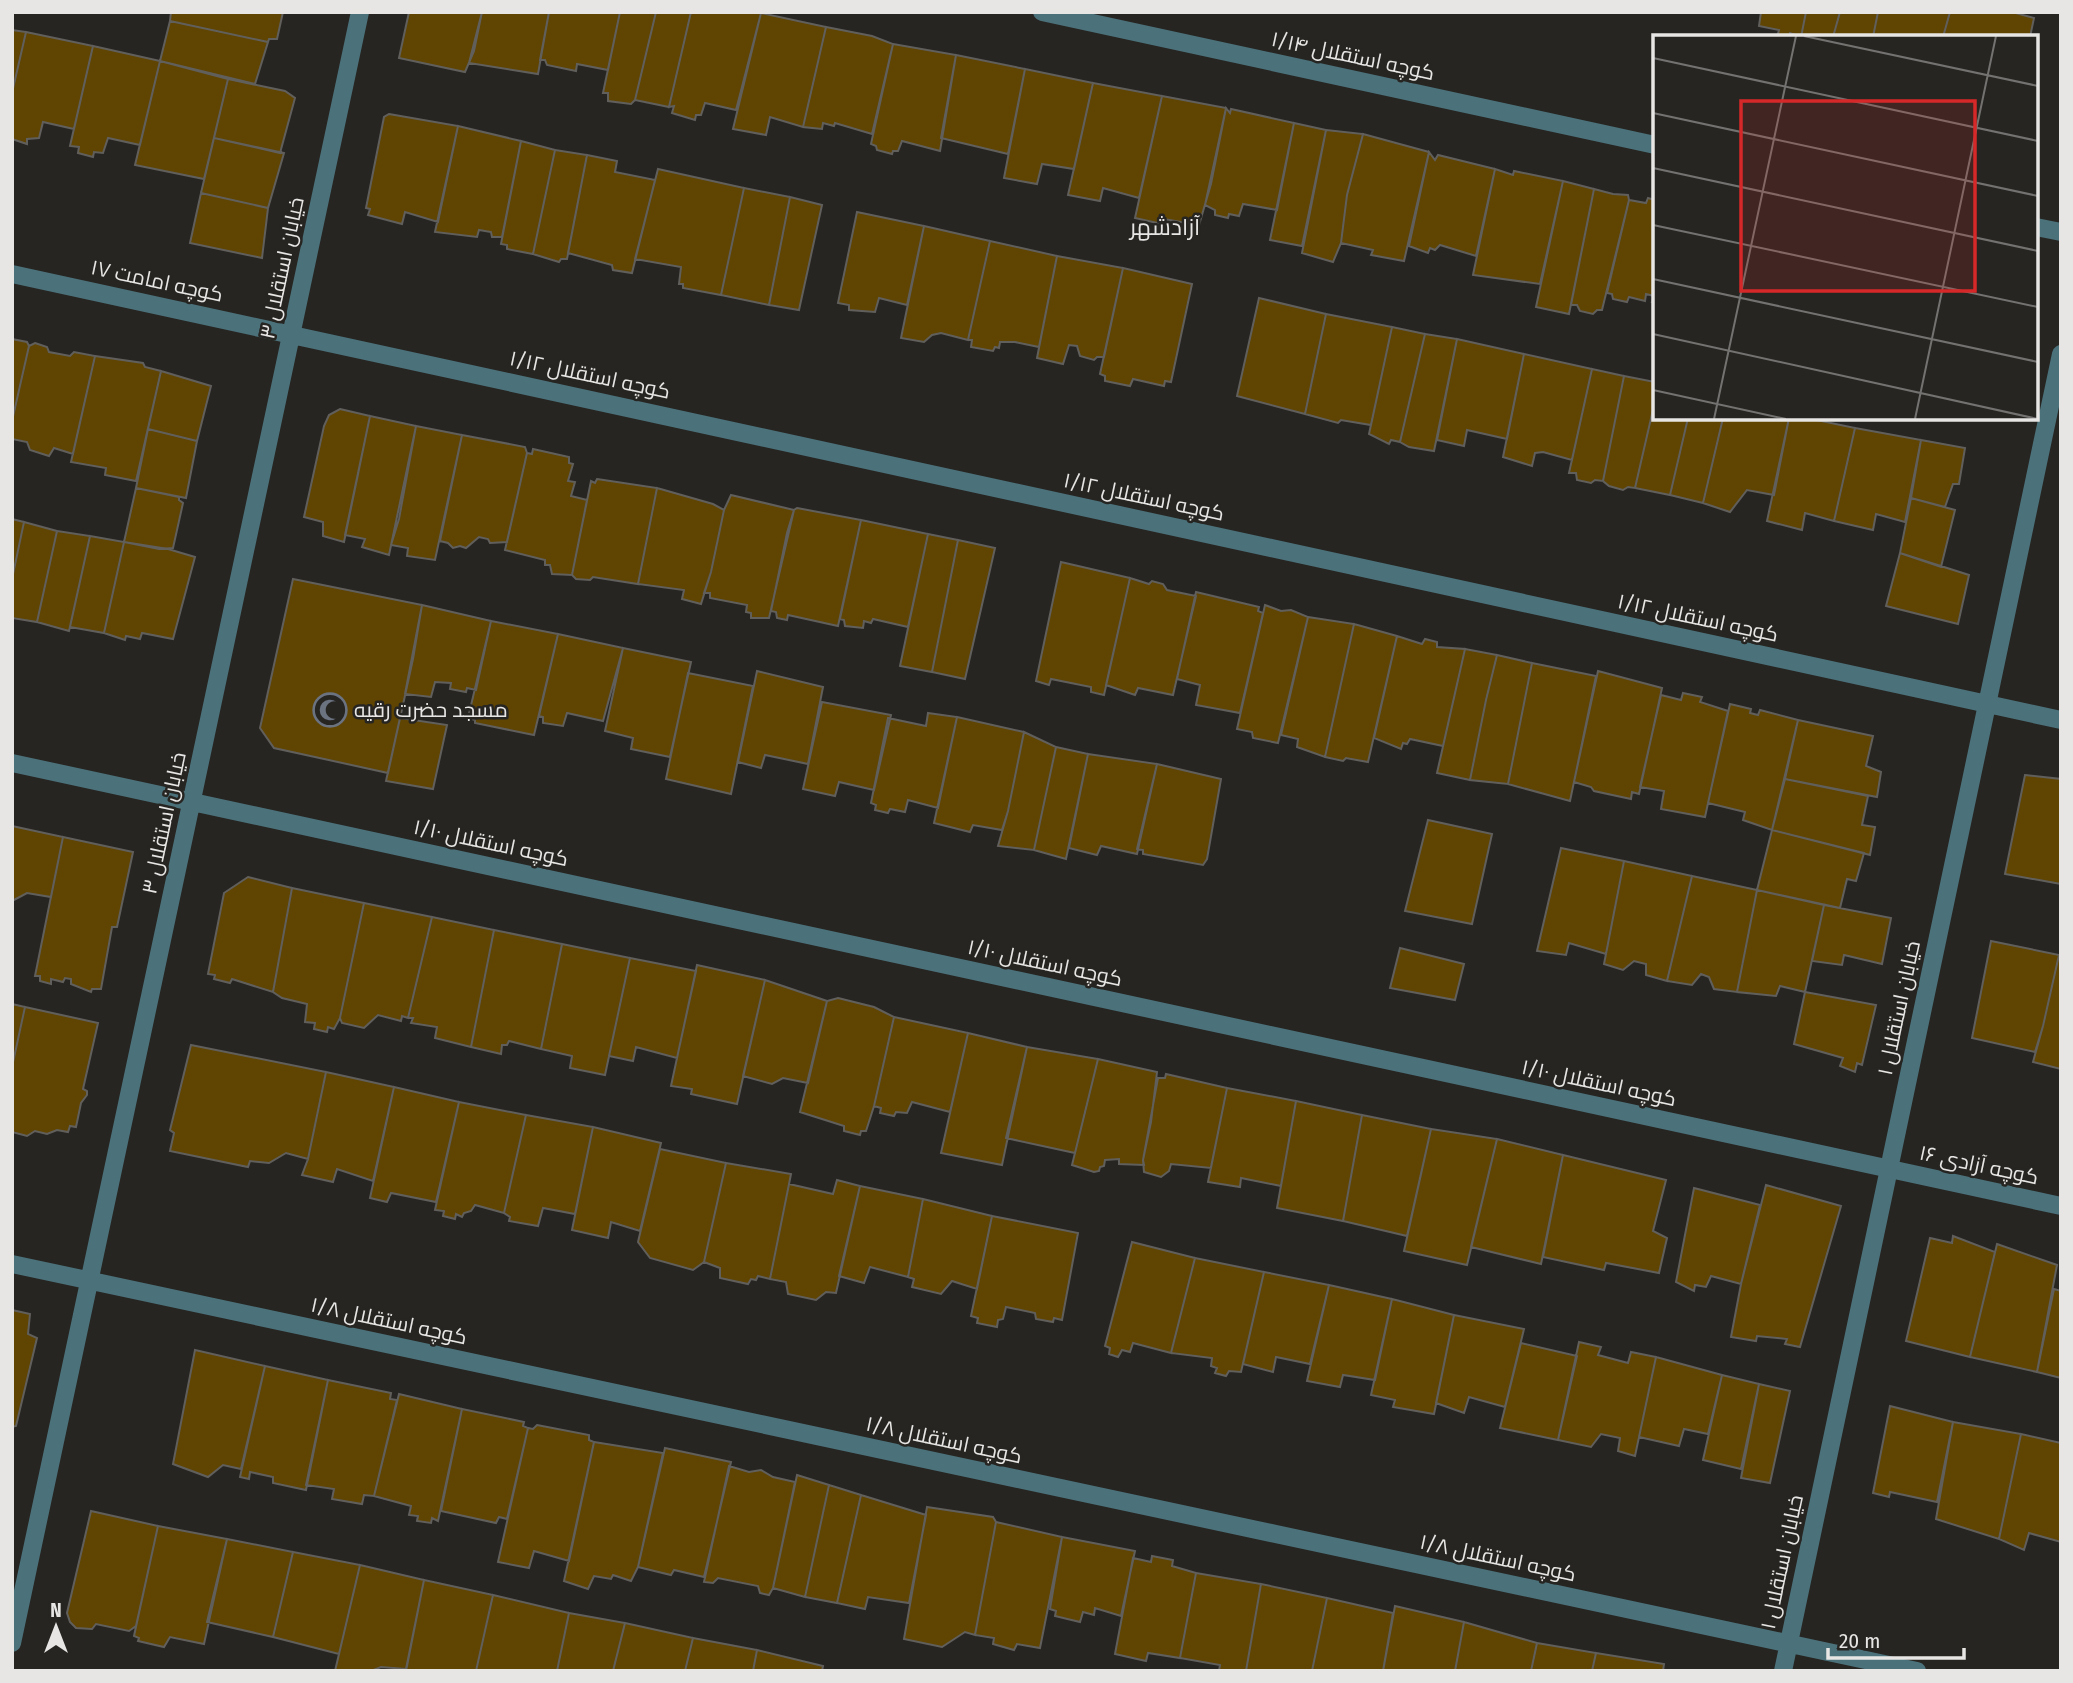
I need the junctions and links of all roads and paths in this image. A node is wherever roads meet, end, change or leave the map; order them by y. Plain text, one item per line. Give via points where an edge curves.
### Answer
1 (360, 12) edge
2 (1042, 12) edge
3 (1653, 145) edge
4 (2038, 227) edge
5 (2061, 232) edge
6 (12, 274) edge
7 (292, 333) junction
8 (2061, 354) edge
9 (1986, 704) junction
10 (2061, 720) edge
11 (12, 763) edge
12 (192, 802) junction
13 (1889, 1169) junction
14 (2061, 1206) edge
15 (12, 1264) edge
16 (90, 1280) junction
17 (12, 1643) edge
18 (1788, 1644) junction
19 (1783, 1671) edge
20 (1917, 1671) edge

1 - 7 street, خیابان استقلال ۳
2 - 3 street, کوچه استقلال ۱/۱۴
4 - 5 street
6 - 7 street, کوچه امامت ۱۷
7 - 9 street, کوچه استقلال ۱/۱۲
7 - 12 street, خیابان استقلال ۳
8 - 9 street, خیابان استقلال ۱
9 - 10 street, کوچه استقلال ۱/۱۲
9 - 13 street, خیابان استقلال ۱
11 - 12 street, کوچه استقلال ۱/۱۰
12 - 13 street, کوچه استقلال ۱/۱۰
12 - 16 street, خیابان استقلال ۳
13 - 14 street, کوچه آزادی ۱۶
13 - 18 street, خیابان استقلال ۱
15 - 16 street, کوچه استقلال ۱/۸
16 - 17 street, خیابان استقلال ۳
16 - 18 street, کوچه استقلال ۱/۸
18 - 19 street, خیابان استقلال ۱
18 - 20 street, کوچه استقلال ۱/۸

